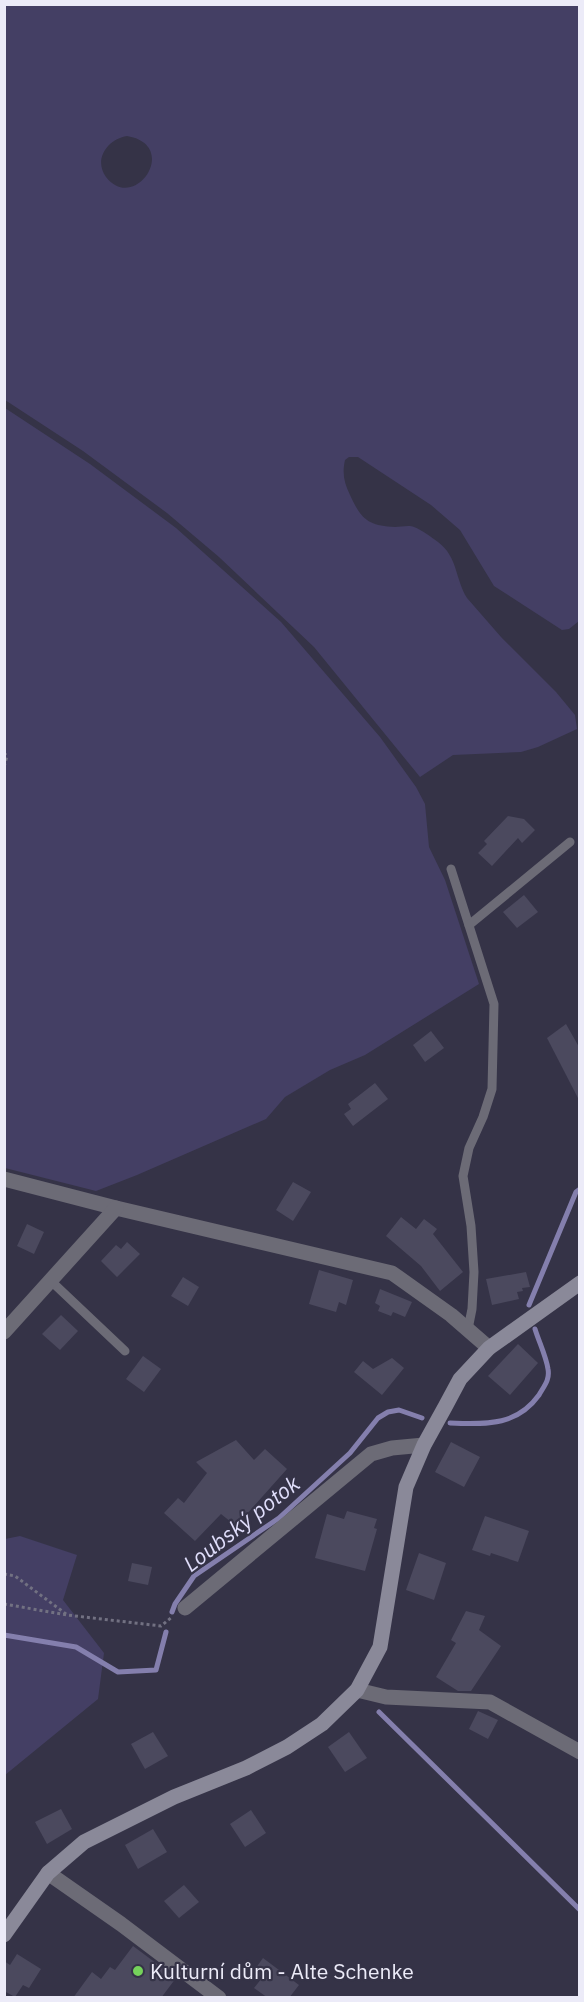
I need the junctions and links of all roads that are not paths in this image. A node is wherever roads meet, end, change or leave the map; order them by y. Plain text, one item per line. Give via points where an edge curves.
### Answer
1 (570, 842) dead end
2 (451, 869) dead end
3 (469, 925) junction
4 (4, 1179) edge
5 (116, 1208) junction
6 (51, 1281) junction
7 (579, 1283) edge
8 (468, 1329) junction
9 (4, 1332) edge
10 (489, 1348) junction
11 (125, 1351) dead end
12 (424, 1445) junction
13 (184, 1608) road end
14 (357, 1690) junction
15 (579, 1752) edge
16 (48, 1873) junction
17 (4, 1935) edge
18 (219, 1998) edge

1 - 3 lane
2 - 3 lane
3 - 8 lane via 494,1014 492,1089 469,1148 463,1176 474,1272
4 - 5 street
5 - 6 street
5 - 8 street via 392,1272
6 - 9 street
6 - 11 lane
7 - 10 street
8 - 10 street
10 - 12 street via 460,1379
12 - 13 street via 371,1454
12 - 14 street via 406,1487 380,1647
14 - 15 street via 386,1697 490,1702
14 - 16 street via 322,1724 287,1747 84,1842
16 - 17 street
16 - 18 street

